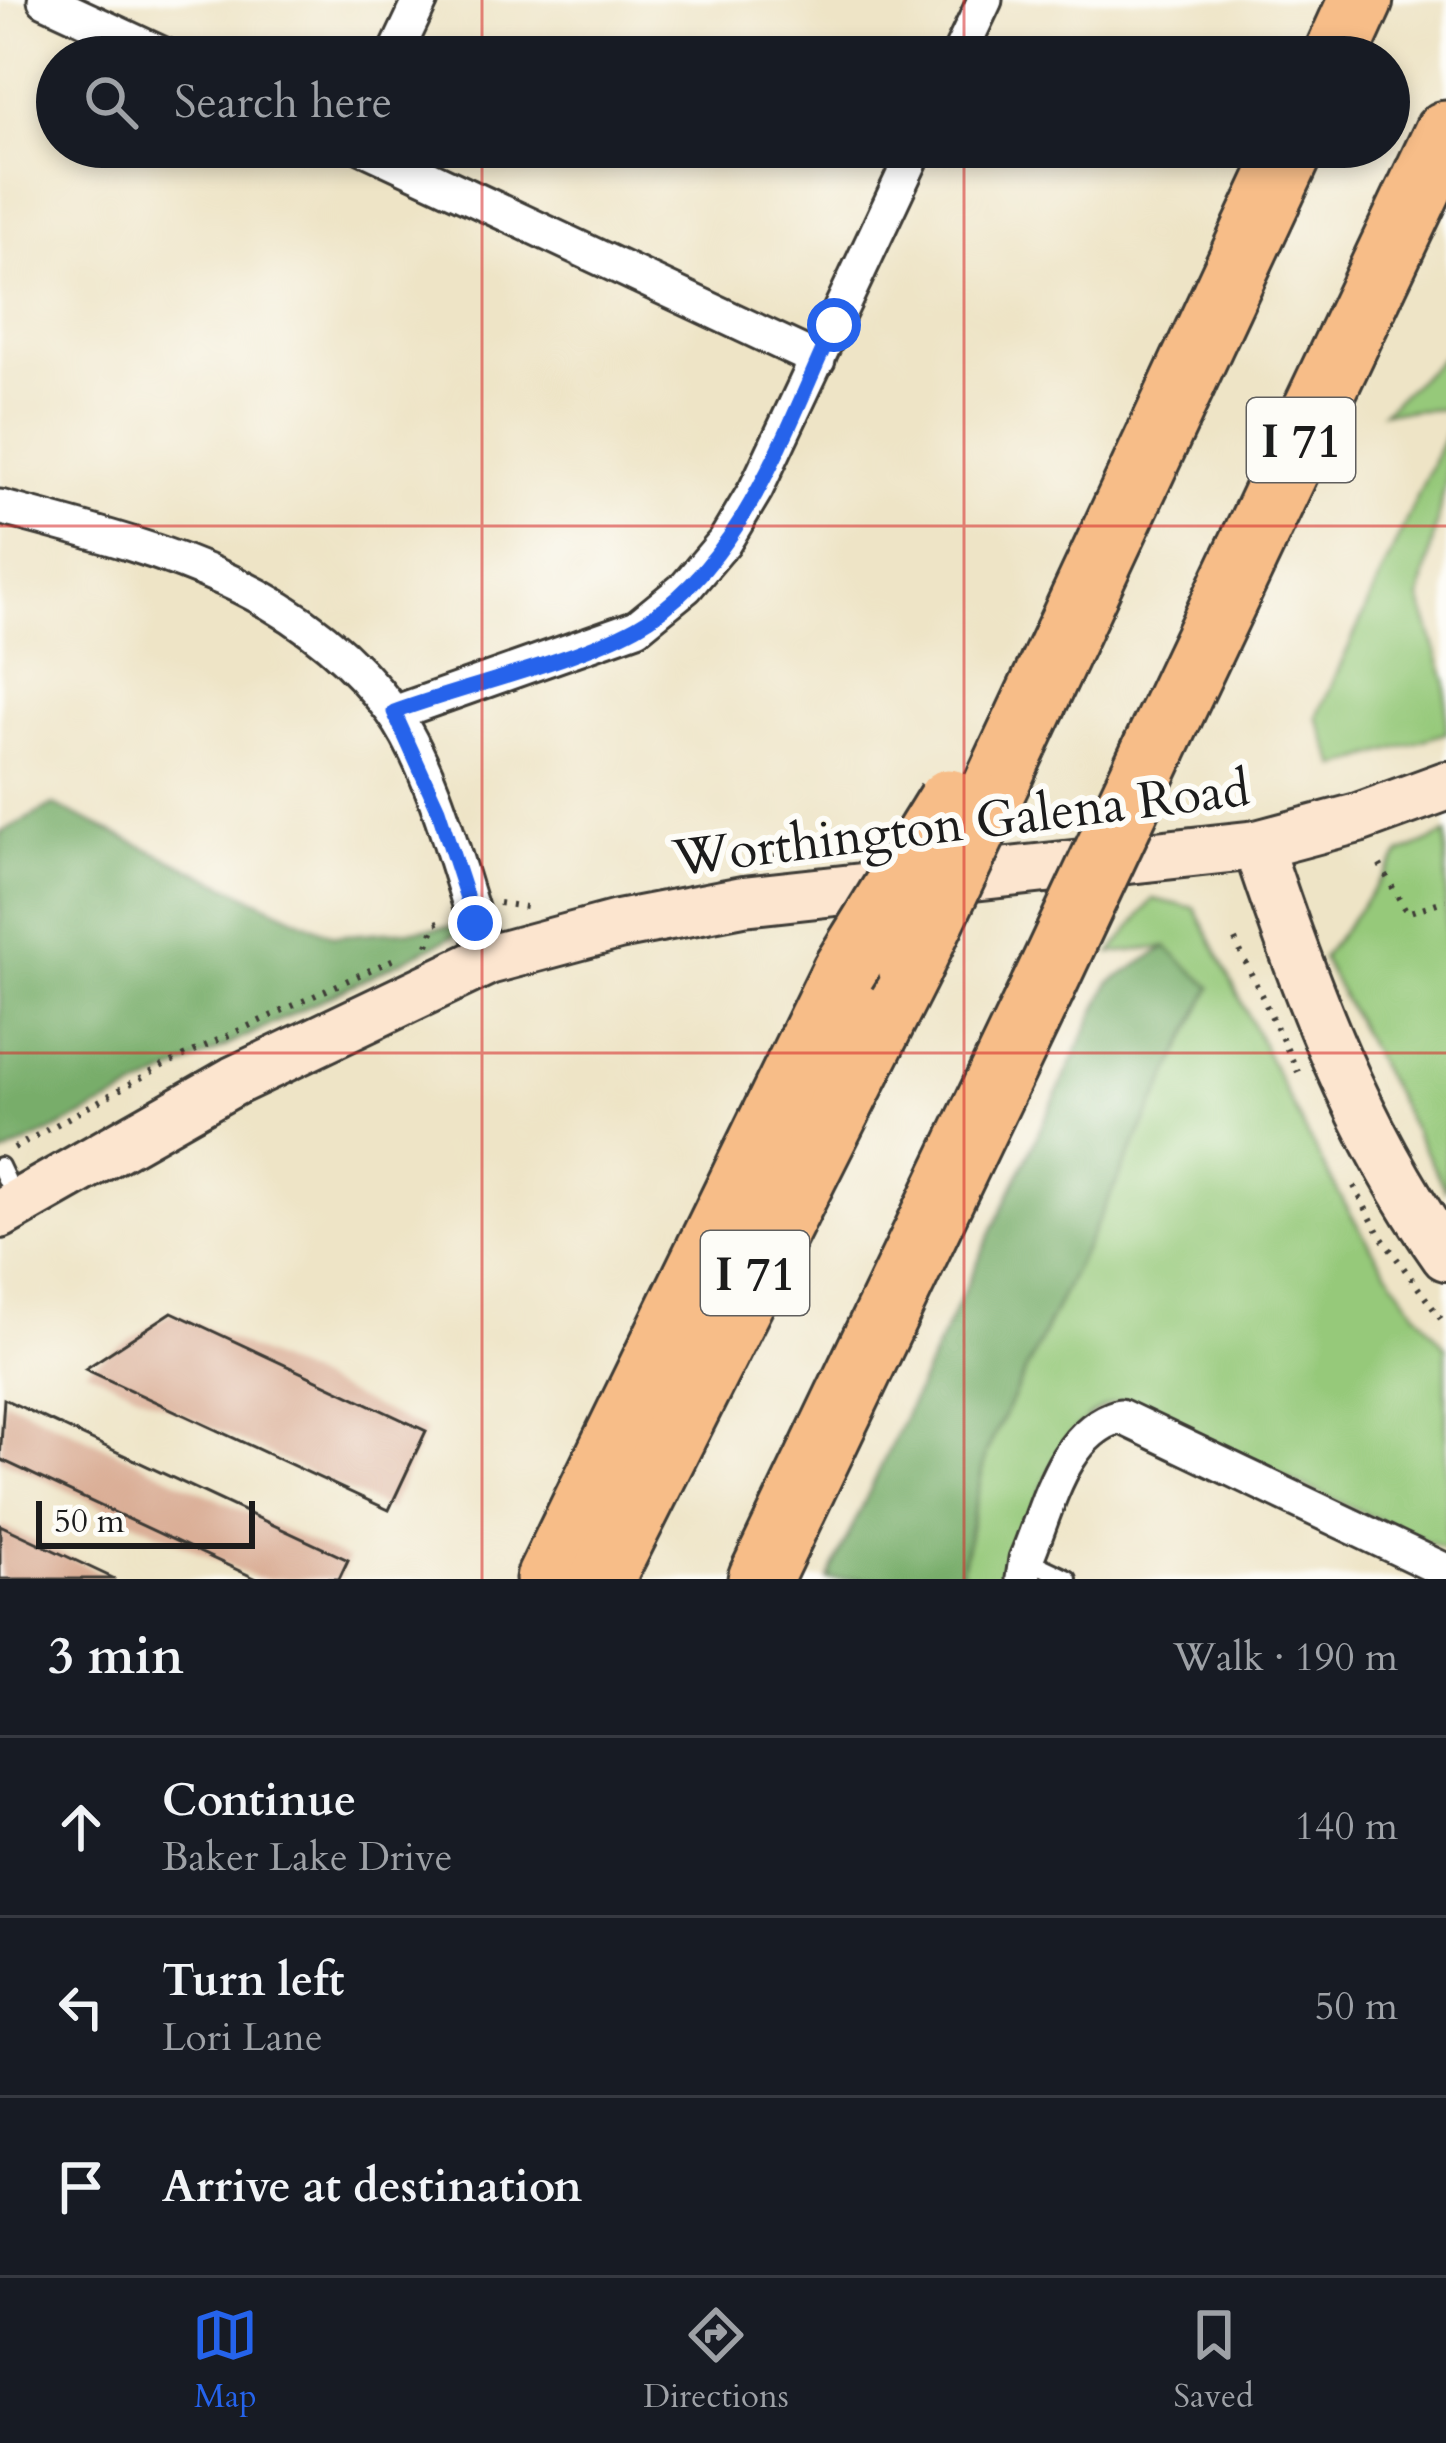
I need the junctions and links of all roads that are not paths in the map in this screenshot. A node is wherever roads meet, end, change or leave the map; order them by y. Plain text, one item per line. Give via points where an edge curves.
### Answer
1 (45, 0) edge
2 (421, 0) edge
3 (985, 0) edge
4 (1361, 0) edge
5 (123, 36) edge
6 (404, 36) edge
7 (968, 36) edge
8 (1345, 36) edge
9 (1446, 133) edge
10 (408, 168) edge
11 (906, 168) edge
12 (1283, 168) edge
13 (818, 361) junction
14 (0, 507) edge
15 (394, 712) junction
16 (1446, 786) edge
17 (969, 800) junction
18 (1257, 845) junction
19 (488, 960) junction
20 (6, 1195) edge
21 (1446, 1256) edge
22 (1025, 1569) edge
23 (1446, 1571) edge
24 (548, 1579) edge
25 (602, 1579) edge
26 (764, 1579) edge
27 (1068, 1579) edge

1 - 5 street
2 - 6 street
3 - 7 street
4 - 8 highway
9 - 26 highway, I 71, bridge
10 - 13 street
11 - 13 street
12 - 17 highway, I 71 via 1116,529
13 - 15 street via 756,489 686,587 637,627
14 - 15 street via 170,554 258,592 339,654
15 - 19 street via 438,809
16 - 18 main road, Worthington Galena Road
17 - 24 highway, bridge via 844,971
17 - 25 highway, I 71, bridge via 910,968
18 - 19 main road, Worthington Galena Road via 743,901
18 - 21 main road via 1320,1025 1370,1132
19 - 20 main road, Worthington Galena Road
22 - 23 street via 1077,1440 1095,1423 1120,1416
22 - 27 lane

